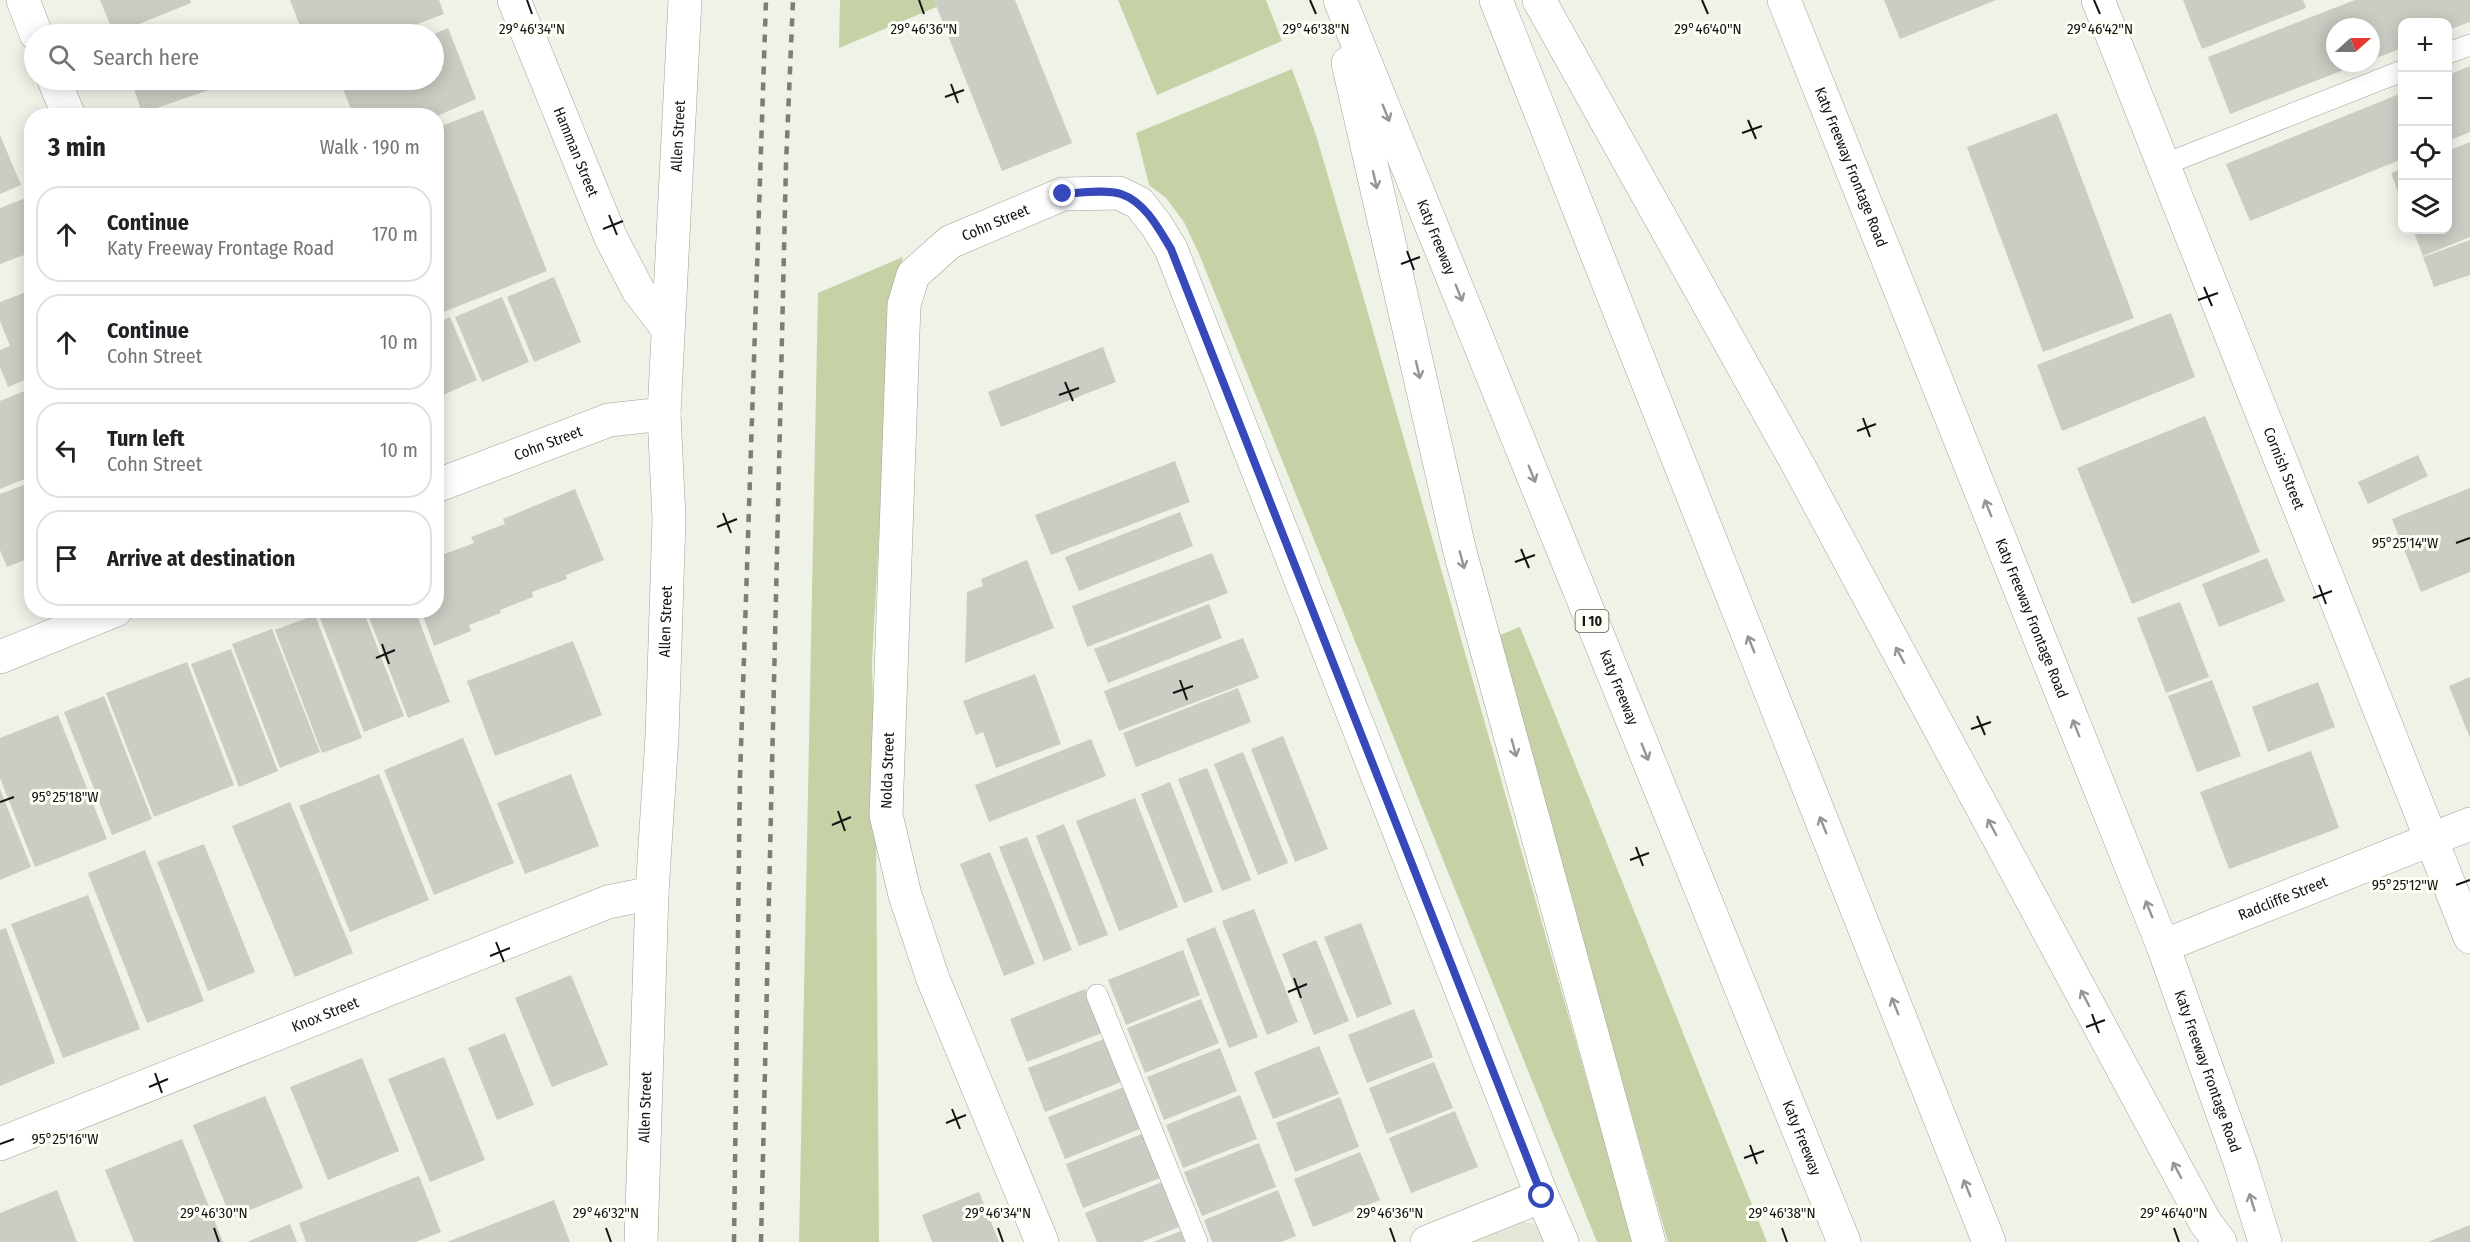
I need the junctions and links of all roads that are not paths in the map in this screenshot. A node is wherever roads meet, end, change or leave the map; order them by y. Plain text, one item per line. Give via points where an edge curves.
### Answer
1 (23, 0) edge
2 (514, 0) edge
3 (685, 0) edge
4 (1334, 0) edge
5 (1340, 0) edge
6 (1496, 0) edge
7 (1539, 0) edge
8 (1784, 0) edge
9 (2098, 0) edge
10 (32, 24) edge
11 (2470, 45) edge
12 (2452, 52) edge
13 (2400, 72) edge
14 (58, 90) edge
15 (66, 108) edge
16 (2163, 165) junction
17 (913, 274) joint
18 (667, 328) junction
19 (664, 414) junction
20 (444, 483) edge
21 (96, 618) edge
22 (0, 657) edge
23 (2470, 824) edge
24 (2431, 839) junction
25 (652, 893) junction
26 (2470, 937) edge
27 (2163, 946) junction
28 (1097, 995) dead end
29 (0, 1144) edge
30 (1542, 1196) junction
31 (641, 1242) edge
32 (1042, 1242) edge
33 (1197, 1242) edge
34 (1427, 1242) edge
35 (1562, 1242) edge
36 (1649, 1242) edge
37 (1844, 1242) edge
38 (1989, 1242) edge
39 (2220, 1242) edge
40 (2265, 1242) edge

1 - 10 main road
2 - 18 main road, Hamman Street via 611,238 638,290
3 - 18 main road, Allen Street
4 -> 36 main road via 1460,552
5 -> 37 main road, Katy Freeway / I 10
38 -> 6 main road
39 -> 7 main road via 2205,1222 1796,461
27 -> 8 main road, Katy Freeway Frontage Road
9 - 16 main road, Cornish Street
11 - 12 lane
13 - 16 lane
14 - 15 main road
16 - 24 main road, Cornish Street
17 - 30 main road, Cohn Street via 950,242 1063,194 1119,193 1139,203 1157,226 1171,249
17 - 32 main road, Nolda Street via 904,305 886,815 905,895 933,979
18 - 19 main road, Allen Street
19 - 20 main road, Cohn Street via 609,420
19 - 25 main road, Allen Street via 669,519
21 - 22 main road
23 - 24 main road, Radcliffe Street
24 - 26 main road, Cornish Street
24 - 27 main road, Radcliffe Street
25 - 29 main road, Knox Street via 608,902
25 - 31 main road, Allen Street
40 -> 27 main road, Katy Freeway Frontage Road
28 - 33 lane
30 - 34 main road
30 - 35 main road

